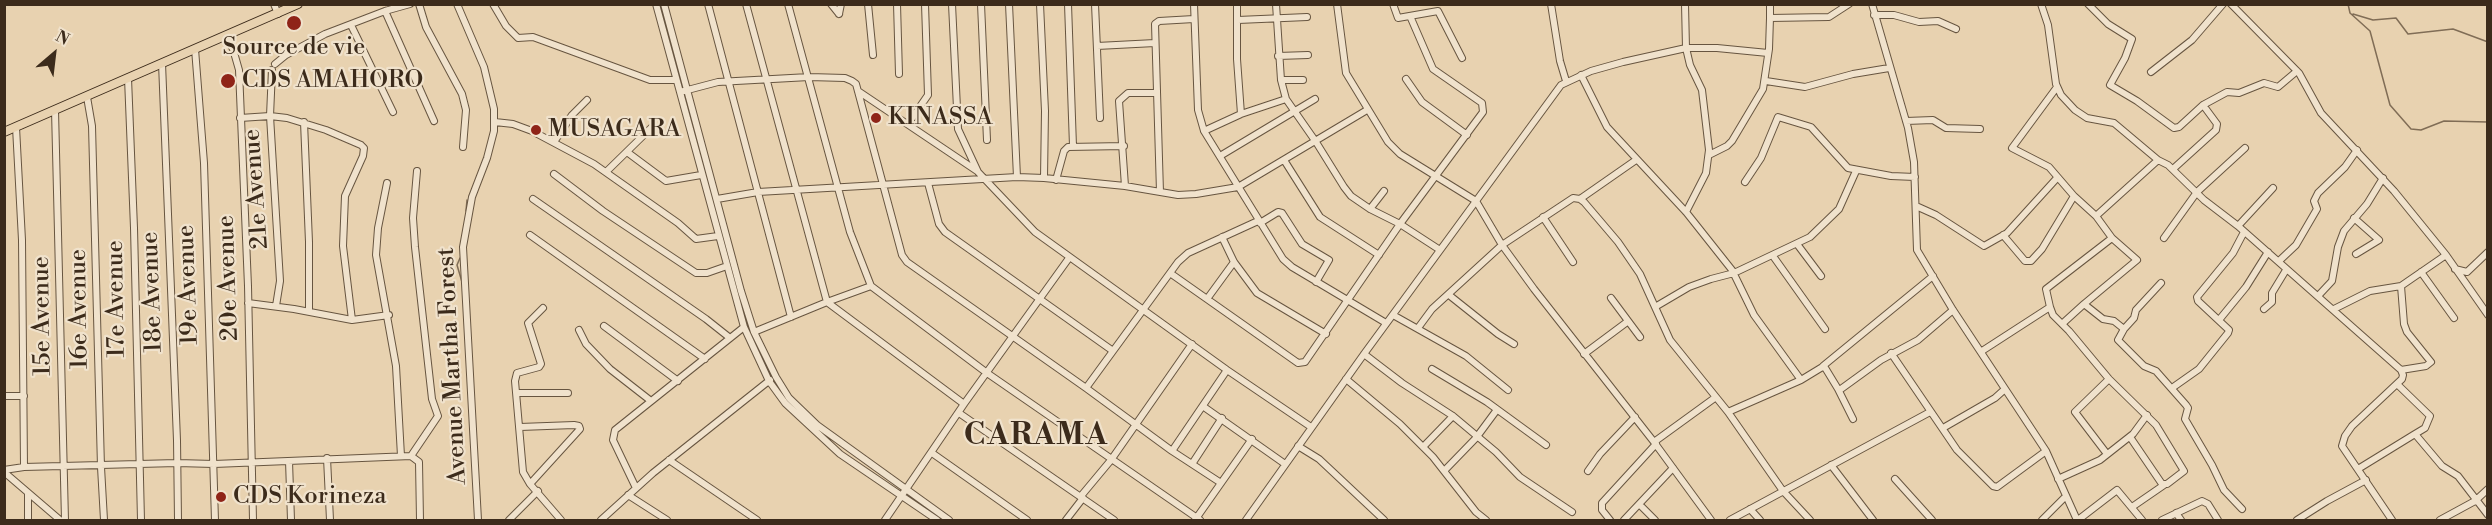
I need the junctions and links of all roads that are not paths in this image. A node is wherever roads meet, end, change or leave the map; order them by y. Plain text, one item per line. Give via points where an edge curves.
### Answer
1 (274, 4) edge
2 (298, 4) edge
3 (410, 4) edge
4 (418, 4) edge
5 (457, 4) edge
6 (494, 4) edge
7 (656, 4) edge
8 (664, 4) edge
9 (708, 4) edge
10 (746, 4) edge
11 (788, 4) edge
12 (831, 4) edge
13 (841, 4) edge
14 (868, 4) edge
15 (897, 4) edge
16 (925, 4) edge
17 (952, 4) edge
18 (981, 4) edge
19 (1010, 4) edge
20 (1040, 4) edge
21 (1068, 4) edge
22 (1095, 4) edge
23 (1194, 4) edge
24 (1237, 4) edge
25 (1276, 4) edge
26 (1337, 4) edge
27 (1393, 4) edge
28 (1551, 4) edge
29 (1685, 4) edge
30 (1770, 4) edge
31 (1849, 4) edge
32 (1872, 4) edge
33 (2041, 4) edge
34 (2088, 4) edge
35 (2223, 4) edge
36 (2231, 4) edge
37 (385, 11) junction
38 (278, 14) junction
39 (1874, 15) junction
40 (1410, 16) junction
41 (1276, 17) junction
42 (1307, 17) dead end
43 (1770, 18) junction
44 (1194, 19) junction
45 (1238, 20) junction
46 (351, 25) junction
47 (1956, 29) dead end
48 (226, 36) junction
49 (1155, 43) junction
50 (1097, 46) junction
51 (1686, 48) junction
52 (195, 49) junction
53 (1768, 53) junction
54 (873, 55) dead end
55 (1308, 55) dead end
56 (1278, 56) junction
57 (1462, 58) dead end
58 (162, 63) junction
59 (1889, 68) junction
60 (2297, 70) junction
61 (2151, 72) dead end
62 (899, 74) dead end
63 (1581, 75) junction
64 (808, 77) junction
65 (128, 78) junction
66 (1406, 78) dead end
67 (676, 80) junction
68 (768, 80) junction
69 (1281, 80) junction
70 (1303, 80) dead end
71 (1566, 81) junction
72 (1766, 81) junction
73 (730, 83) junction
74 (2057, 87) junction
75 (687, 90) junction
76 (858, 91) junction
77 (680, 92) junction
78 (1157, 93) junction
79 (87, 97) junction
80 (1286, 99) junction
81 (1315, 99) dead end
82 (587, 100) dead end
83 (2203, 105) junction
84 (55, 110) junction
85 (1367, 110) junction
86 (1294, 111) junction
87 (393, 112) dead end
88 (1241, 114) junction
89 (270, 116) junction
90 (240, 118) junction
91 (1100, 118) dead end
92 (434, 121) dead end
93 (1906, 121) junction
94 (304, 122) junction
95 (495, 122) junction
96 (908, 123) junction
97 (16, 127) junction
98 (652, 127) dead end
99 (1980, 129) dead end
100 (1204, 131) junction
101 (4, 132) edge
102 (1467, 135) junction
103 (987, 140) dead end
104 (554, 142) junction
105 (1316, 142) junction
106 (1124, 146) junction
107 (463, 147) dead end
108 (1072, 147) junction
109 (2245, 148) dead end
110 (2357, 150) junction
111 (627, 152) junction
112 (1709, 155) junction
113 (1220, 156) junction
114 (2158, 159) junction
115 (1284, 160) junction
116 (1636, 160) junction
117 (2173, 169) junction
118 (417, 171) dead end
119 (1856, 171) junction
120 (606, 172) junction
121 (978, 172) junction
122 (554, 174) dead end
123 (701, 175) junction
124 (1017, 177) junction
125 (1436, 177) junction
126 (1915, 177) junction
127 (1044, 178) junction
128 (2057, 178) junction
129 (2383, 178) junction
130 (985, 180) junction
131 (1056, 180) junction
132 (1745, 182) dead end
133 (387, 183) dead end
134 (928, 183) junction
135 (883, 185) junction
136 (1125, 186) junction
137 (839, 187) junction
138 (1238, 187) junction
139 (2273, 188) dead end
140 (797, 191) junction
141 (1384, 191) dead end
142 (758, 192) junction
143 (1160, 192) junction
144 (2197, 192) junction
145 (2074, 196) junction
146 (533, 199) dead end
147 (717, 199) junction
148 (1580, 199) junction
149 (1476, 201) junction
150 (1916, 206) junction
151 (1370, 209) junction
152 (1686, 212) junction
153 (2096, 216) junction
154 (1543, 217) junction
155 (2354, 218) junction
156 (1259, 222) junction
157 (1400, 224) junction
158 (2238, 226) junction
159 (2244, 232) junction
160 (530, 235) dead end
161 (2003, 235) junction
162 (718, 236) junction
163 (1222, 237) junction
164 (2112, 238) junction
165 (2164, 238) dead end
166 (1797, 244) junction
167 (1502, 245) junction
168 (1440, 250) junction
169 (2268, 252) junction
170 (2487, 252) edge
171 (2356, 254) dead end
172 (1379, 255) junction
173 (2446, 255) junction
174 (1773, 256) junction
175 (1069, 258) junction
176 (2279, 261) junction
177 (1234, 262) junction
178 (1574, 262) dead end
179 (727, 266) junction
180 (2455, 268) junction
181 (2286, 270) junction
182 (2421, 272) junction
183 (1170, 273) junction
184 (1734, 273) junction
185 (1821, 276) dead end
186 (1933, 276) junction
187 (1316, 282) junction
188 (2161, 283) dead end
189 (872, 286) junction
190 (2401, 286) junction
191 (1449, 295) junction
192 (2318, 296) junction
193 (1611, 298) dead end
194 (1207, 299) junction
195 (1348, 299) junction
196 (1039, 300) junction
197 (827, 302) junction
198 (248, 303) junction
199 (2084, 304) junction
200 (276, 306) junction
201 (2050, 306) junction
202 (1655, 307) junction
203 (543, 309) dead end
204 (1142, 309) junction
205 (2264, 309) dead end
206 (2334, 309) junction
207 (1953, 310) junction
208 (309, 311) junction
209 (389, 315) junction
210 (1393, 315) junction
211 (2487, 315) edge
212 (791, 317) junction
213 (2454, 318) dead end
214 (352, 320) junction
215 (2219, 320) junction
216 (1627, 322) junction
217 (1386, 323) junction
218 (2062, 324) junction
219 (604, 326) dead end
220 (744, 327) junction
221 (1418, 328) junction
222 (1825, 329) dead end
223 (2124, 329) junction
224 (579, 330) dead end
225 (754, 333) junction
226 (1326, 334) junction
227 (1640, 337) dead end
228 (730, 338) junction
229 (1012, 338) junction
230 (1191, 344) junction
231 (1514, 344) dead end
232 (1113, 351) junction
233 (1982, 351) junction
234 (1364, 354) junction
235 (1584, 354) junction
236 (1891, 354) junction
237 (705, 359) junction
238 (1823, 366) junction
239 (1432, 369) dead end
240 (1227, 370) junction
241 (2401, 370) junction
242 (987, 373) junction
243 (776, 377) junction
244 (1346, 379) junction
245 (2109, 379) junction
246 (1801, 380) junction
247 (678, 381) junction
248 (769, 381) junction
249 (2397, 384) junction
250 (1086, 388) junction
251 (2172, 388) junction
252 (1838, 389) junction
253 (2005, 389) junction
254 (1508, 390) dead end
255 (517, 393) junction
256 (568, 393) dead end
257 (4, 396) edge
258 (24, 396) junction
259 (1716, 397) junction
260 (651, 401) junction
261 (964, 404) junction
262 (1204, 406) junction
263 (1496, 411) junction
264 (1728, 412) junction
265 (1930, 412) junction
266 (959, 413) junction
267 (2147, 415) junction
268 (1453, 416) junction
269 (1635, 417) junction
270 (1222, 418) junction
271 (1853, 418) dead end
272 (1134, 424) junction
273 (520, 427) junction
274 (1311, 427) junction
275 (1943, 428) junction
276 (2415, 434) junction
277 (2130, 437) junction
278 (1476, 438) junction
279 (1252, 439) junction
280 (1655, 443) junction
281 (1546, 445) dead end
282 (1298, 446) junction
283 (1423, 447) junction
284 (1173, 451) junction
285 (2046, 451) junction
286 (932, 453) junction
287 (2107, 454) junction
288 (401, 456) junction
289 (411, 456) junction
290 (327, 458) junction
291 (669, 460) junction
292 (1111, 460) junction
293 (290, 461) junction
294 (252, 462) junction
295 (177, 463) junction
296 (214, 464) junction
297 (1192, 464) junction
298 (1285, 464) junction
299 (139, 465) junction
300 (1831, 465) junction
301 (24, 467) junction
302 (101, 467) junction
303 (63, 468) junction
304 (1673, 468) junction
305 (2358, 469) junction
306 (4, 471) edge
307 (1444, 471) junction
308 (1588, 471) dead end
309 (1895, 479) dead end
310 (2058, 479) junction
311 (2366, 480) junction
312 (1221, 483) junction
313 (530, 484) junction
314 (2164, 485) junction
315 (636, 488) junction
316 (2487, 489) edge
317 (538, 491) junction
318 (1784, 491) junction
319 (28, 493) junction
320 (904, 494) junction
321 (628, 495) junction
322 (2065, 496) junction
323 (1082, 497) junction
324 (2477, 500) junction
325 (1639, 504) junction
326 (2132, 507) junction
327 (1750, 509) junction
328 (2242, 509) dead end
329 (1572, 512) dead end
330 (2176, 513) junction
331 (2487, 515) edge
332 (28, 520) edge
333 (60, 520) edge
334 (65, 520) edge
335 (104, 520) edge
336 (141, 520) edge
337 (178, 520) edge
338 (215, 520) edge
339 (254, 520) edge
340 (291, 520) edge
341 (330, 520) edge
342 (420, 520) edge
343 (478, 520) edge
344 (509, 520) edge
345 (561, 520) edge
346 (602, 520) edge
347 (667, 520) edge
348 (758, 520) edge
349 (885, 520) edge
350 (937, 520) edge
351 (949, 520) edge
352 (1028, 520) edge
353 (1066, 520) edge
354 (1114, 520) edge
355 (1197, 520) edge
356 (1246, 520) edge
357 (1384, 520) edge
358 (1485, 520) edge
359 (1609, 520) edge
360 (1624, 520) edge
361 (1655, 520) edge
362 (1709, 520) edge
363 (1730, 520) edge
364 (1760, 520) edge
365 (1810, 520) edge
366 (1873, 520) edge
367 (1932, 520) edge
368 (2042, 520) edge
369 (2077, 520) edge
370 (2142, 520) edge
371 (2162, 520) edge
372 (2181, 520) edge
373 (2218, 520) edge
374 (2297, 520) edge
375 (2392, 520) edge
376 (2440, 520) edge

1 - 38 street
2 - 38 main road
3 - 37 street
4 - 107 street via 462,94 466,110
5 - 95 street, Avenue Martha Forest via 484,67
6 - 67 street via 518,38 533,37 650,81
7 - 67 street
8 - 75 street
9 - 73 street
10 - 68 street
11 - 64 street
12 - 13 street via 839,14
14 - 54 street
15 - 62 street
16 - 96 street via 928,95
17 - 121 street via 958,129
18 - 103 street
19 - 124 street
20 - 127 street
21 - 108 street
22 - 50 street
23 - 44 street
24 - 45 street
25 - 41 street
26 - 85 street via 1346,73
27 - 40 street via 1398,18
28 - 71 street
29 - 51 street
30 - 43 street
31 - 43 street via 1829,17
32 - 39 street
33 - 74 street
34 - 83 street via 2108,24 2132,39 2110,82 2112,86 2174,128
35 - 61 street via 2192,40
36 - 60 street
37 - 46 street
37 - 92 street
38 - 48 main road
39 - 47 street via 1938,21
39 - 59 street
40 - 57 street via 1438,11
40 - 102 street via 1434,69 1484,107
41 - 42 street
41 - 45 street
41 - 56 street
43 - 53 street
44 - 49 street via 1159,21 1155,24
44 - 100 street via 1198,110
45 - 88 street
46 - 87 street
46 - 89 street, 21e Avenue via 303,45 273,67
48 - 52 main road
48 - 90 street, 20e Avenue via 239,70
49 - 50 street
49 - 78 street
50 - 91 street
51 - 53 street
51 - 63 street
51 - 112 street via 1702,90
52 - 58 main road
52 - 296 street, 19e Avenue via 204,163
53 - 72 street
55 - 56 street
56 - 69 street
58 - 65 main road
58 - 295 street, 18e Avenue
59 - 72 street via 1805,87
59 - 93 street
60 - 83 street via 2280,86 2264,83 2239,93 2227,92
60 - 110 street via 2321,113
63 - 71 street
63 - 116 street via 1602,119
64 - 68 street
64 - 76 street via 846,78 856,84
64 - 137 street
65 - 79 main road
65 - 299 street, 17e Avenue
66 - 102 street via 1418,98
67 - 77 street
68 - 73 street
68 - 140 street
69 - 70 street
69 - 80 street
71 - 149 street
72 - 112 street via 1732,141
73 - 75 street
73 - 142 street
74 - 114 street via 2081,115 2114,123
74 - 128 street via 2012,146 2049,167
75 - 77 street
75 - 147 street
76 - 96 street
76 - 135 street
77 - 123 street
78 - 106 street via 1128,93 1119,101
78 - 143 street
79 - 84 main road
79 - 302 street, 16e Avenue via 93,135
80 - 86 street
80 - 88 street
81 - 86 street
82 - 104 street
83 - 117 street via 2217,128
84 - 97 main road
84 - 303 street, 15e Avenue
85 - 105 street
85 - 125 street via 1394,148
86 - 105 street
86 - 113 street
88 - 100 street
89 - 90 street
89 - 94 street
89 - 200 street, 21e Avenue via 280,257
90 - 198 street, 20e Avenue
93 - 99 street via 1933,120 1946,128
93 - 126 street
94 - 208 street
94 - 214 street via 364,148 345,196 343,246
95 - 104 street via 523,127
95 - 343 street, Avenue Martha Forest via 472,197 463,247
96 - 121 street
97 - 101 main road
97 - 258 street
98 - 111 street
100 - 113 street
102 - 125 street
104 - 120 street
105 - 115 street
105 - 151 street via 1351,196
106 - 108 street
106 - 136 street
108 - 131 street via 1064,151
109 - 144 street
110 - 129 street
110 - 176 street via 2345,168 2318,192 2314,201 2317,209 2296,245
111 - 120 street
111 - 123 street via 666,181
112 - 152 street via 1706,173
113 - 138 street
114 - 117 street
114 - 153 street
115 - 138 street
115 - 172 street via 1320,217
116 - 148 street
116 - 152 street
117 - 144 street
118 - 289 street via 413,218 416,256 432,399 438,416
119 - 126 street
119 - 132 street via 1844,166 1810,127 1778,117 1761,158
119 - 166 street via 1839,209 1815,233
120 - 162 street via 696,239
121 - 130 street
122 - 179 street via 696,273
123 - 162 street
124 - 127 street
124 - 130 street
125 - 149 street
125 - 157 street
126 - 150 street
127 - 131 street
128 - 145 street
128 - 161 street
129 - 155 street
129 - 173 street
130 - 134 street
130 - 175 street via 1035,232
131 - 136 street
133 - 209 street via 376,255
134 - 135 street
134 - 196 street via 939,224 945,232
135 - 137 street
135 - 229 street via 907,262
136 - 143 street
137 - 140 street
137 - 189 street via 850,232
138 - 143 street via 1178,195
138 - 156 street
139 - 158 street
140 - 142 street
140 - 197 street
141 - 151 street
142 - 147 street
142 - 212 street
144 - 158 street
144 - 165 street
145 - 153 street
145 - 161 street via 2031,261 2025,261
146 - 228 street
147 - 225 street
148 - 154 street via 1573,198
148 - 202 street via 1633,262
149 - 167 street
149 - 168 street
150 - 161 street via 1982,246
150 - 186 street via 1917,250
151 - 157 street
152 - 184 street
153 - 164 street
154 - 167 street
154 - 178 street
155 - 171 street via 2379,240
155 - 192 street via 2341,238 2332,281
156 - 163 street
156 - 187 street via 1283,259
156 - 187 street via 1282,213 1302,244 1329,260
157 - 168 street
157 - 172 street
158 - 159 street
159 - 169 street
159 - 215 street via 2197,297
160 - 237 street
162 - 179 street
163 - 177 street
163 - 183 street via 1188,253
164 - 199 street via 2137,260
164 - 201 street via 2046,289
166 - 174 street
166 - 185 street
167 - 191 street
167 - 235 street
168 - 210 street
169 - 176 street
169 - 215 street
170 - 180 street via 2467,272
172 - 195 street
173 - 180 street
173 - 182 street
174 - 184 street
174 - 222 street
175 - 196 street
175 - 204 street
176 - 181 street
177 - 194 street
177 - 226 street via 1257,292
179 - 220 street
180 - 211 street
181 - 192 street
181 - 205 street via 2272,293 2272,302
182 - 190 street
182 - 213 street
183 - 194 street
183 - 204 street
184 - 202 street via 1689,287
184 - 246 street via 1754,315
186 - 207 street
186 - 238 street
187 - 195 street
188 - 223 street via 2136,309
189 - 197 street
189 - 242 street
190 - 206 street via 2370,291
190 - 241 street via 2407,332 2430,363
191 - 221 street
191 - 231 street
192 - 206 street
193 - 216 street
194 - 226 street via 1302,364
195 - 217 street
195 - 226 street
196 - 229 street
196 - 232 street
197 - 212 street
197 - 261 street
198 - 200 street
198 - 294 street, 20e Avenue
199 - 218 street
199 - 223 street
200 - 208 street
201 - 218 street
201 - 233 street
202 - 259 street via 1670,340
203 - 255 street via 528,322 541,364 517,373
204 - 230 street
204 - 232 street
206 - 241 street
207 - 233 street
207 - 236 street via 1918,340
208 - 214 street
209 - 214 street
209 - 288 street
210 - 217 street
210 - 221 street
212 - 225 street
215 - 251 street via 2228,333 2199,369
216 - 227 street
216 - 235 street
217 - 234 street
218 - 245 street
219 - 247 street
220 - 228 street
220 - 248 street
221 - 254 street via 1466,356
223 - 251 street via 2119,343
224 - 260 street via 586,344 610,369
225 - 243 street
228 - 237 street
229 - 242 street
229 - 250 street
230 - 240 street
230 - 272 street
232 - 250 street
233 - 253 street
234 - 244 street
234 - 268 street
235 - 269 street
236 - 252 street
236 - 265 street
237 - 247 street
238 - 246 street
238 - 252 street
239 - 263 street
240 - 262 street
240 - 274 street
241 - 249 street via 2403,375
242 - 261 street
242 - 292 street
243 - 248 street
243 - 320 street via 789,398 817,425
244 - 274 street
244 - 283 street
245 - 267 street
245 - 287 street via 2074,412
246 - 264 street
247 - 260 street
248 - 291 street
248 - 320 street via 785,403 840,454
249 - 276 street via 2430,416 2425,428
249 - 305 street via 2345,436 2343,449
250 - 272 street
251 - 328 street via 2188,408 2185,419 2221,485
252 - 271 street
253 - 275 street
253 - 285 street
255 - 256 street
255 - 273 street
257 - 258 street
258 - 301 street
259 - 264 street
259 - 280 street
260 - 315 street via 613,435
261 - 266 street
262 - 270 street
262 - 284 street
263 - 278 street
263 - 281 street
264 - 318 street
265 - 275 street
265 - 300 street
266 - 286 street
266 - 323 street
267 - 277 street
267 - 314 street via 2184,469 2183,474
268 - 278 street
268 - 283 street
269 - 280 street
269 - 308 street
270 - 279 street
270 - 297 street
272 - 284 street
272 - 292 street
273 - 313 street via 523,472
273 - 313 street via 574,424 580,429
274 - 282 street
275 - 285 street via 1958,450 1997,487
276 - 305 street
276 - 324 street
277 - 287 street
277 - 314 street
278 - 307 street
278 - 329 street via 1520,477
279 - 298 street
279 - 312 street
280 - 304 street
280 - 359 street via 1602,503
282 - 298 street
282 - 357 street via 1319,459
283 - 307 street
284 - 297 street
285 - 310 street
286 - 320 street
286 - 352 street
287 - 310 street
288 - 289 street
288 - 290 street
289 - 342 street via 419,462
290 - 293 street
290 - 341 street
291 - 315 street
291 - 348 street
292 - 323 street
292 - 355 street
293 - 294 street
293 - 340 street
294 - 296 street
294 - 339 street, 20e Avenue
295 - 296 street
295 - 299 street
295 - 337 street, 18e Avenue
296 - 338 street, 19e Avenue
297 - 312 street
298 - 356 street
299 - 302 street
299 - 336 street, 17e Avenue
300 - 318 street
300 - 366 street
301 - 303 street
301 - 306 street
302 - 303 street
302 - 335 street, 16e Avenue
303 - 334 street, 15e Avenue
304 - 325 street
304 - 362 street
305 - 311 street
306 - 319 street
307 - 358 street
309 - 367 street
310 - 322 street
311 - 374 street
311 - 375 street
312 - 355 street
313 - 317 street
314 - 326 street
315 - 321 street
316 - 324 street
317 - 344 street
317 - 345 street
318 - 327 street
318 - 365 street
319 - 332 street
319 - 333 street
320 - 349 street
320 - 350 street
320 - 351 street
321 - 346 street
321 - 347 street
322 - 368 street
322 - 369 street
323 - 353 street
323 - 354 street
324 - 331 street
324 - 376 street
325 - 360 street
325 - 361 street
326 - 369 street via 2117,490
326 - 370 street
327 - 363 street
327 - 364 street
330 - 371 street
330 - 372 street
330 - 373 street via 2202,501

